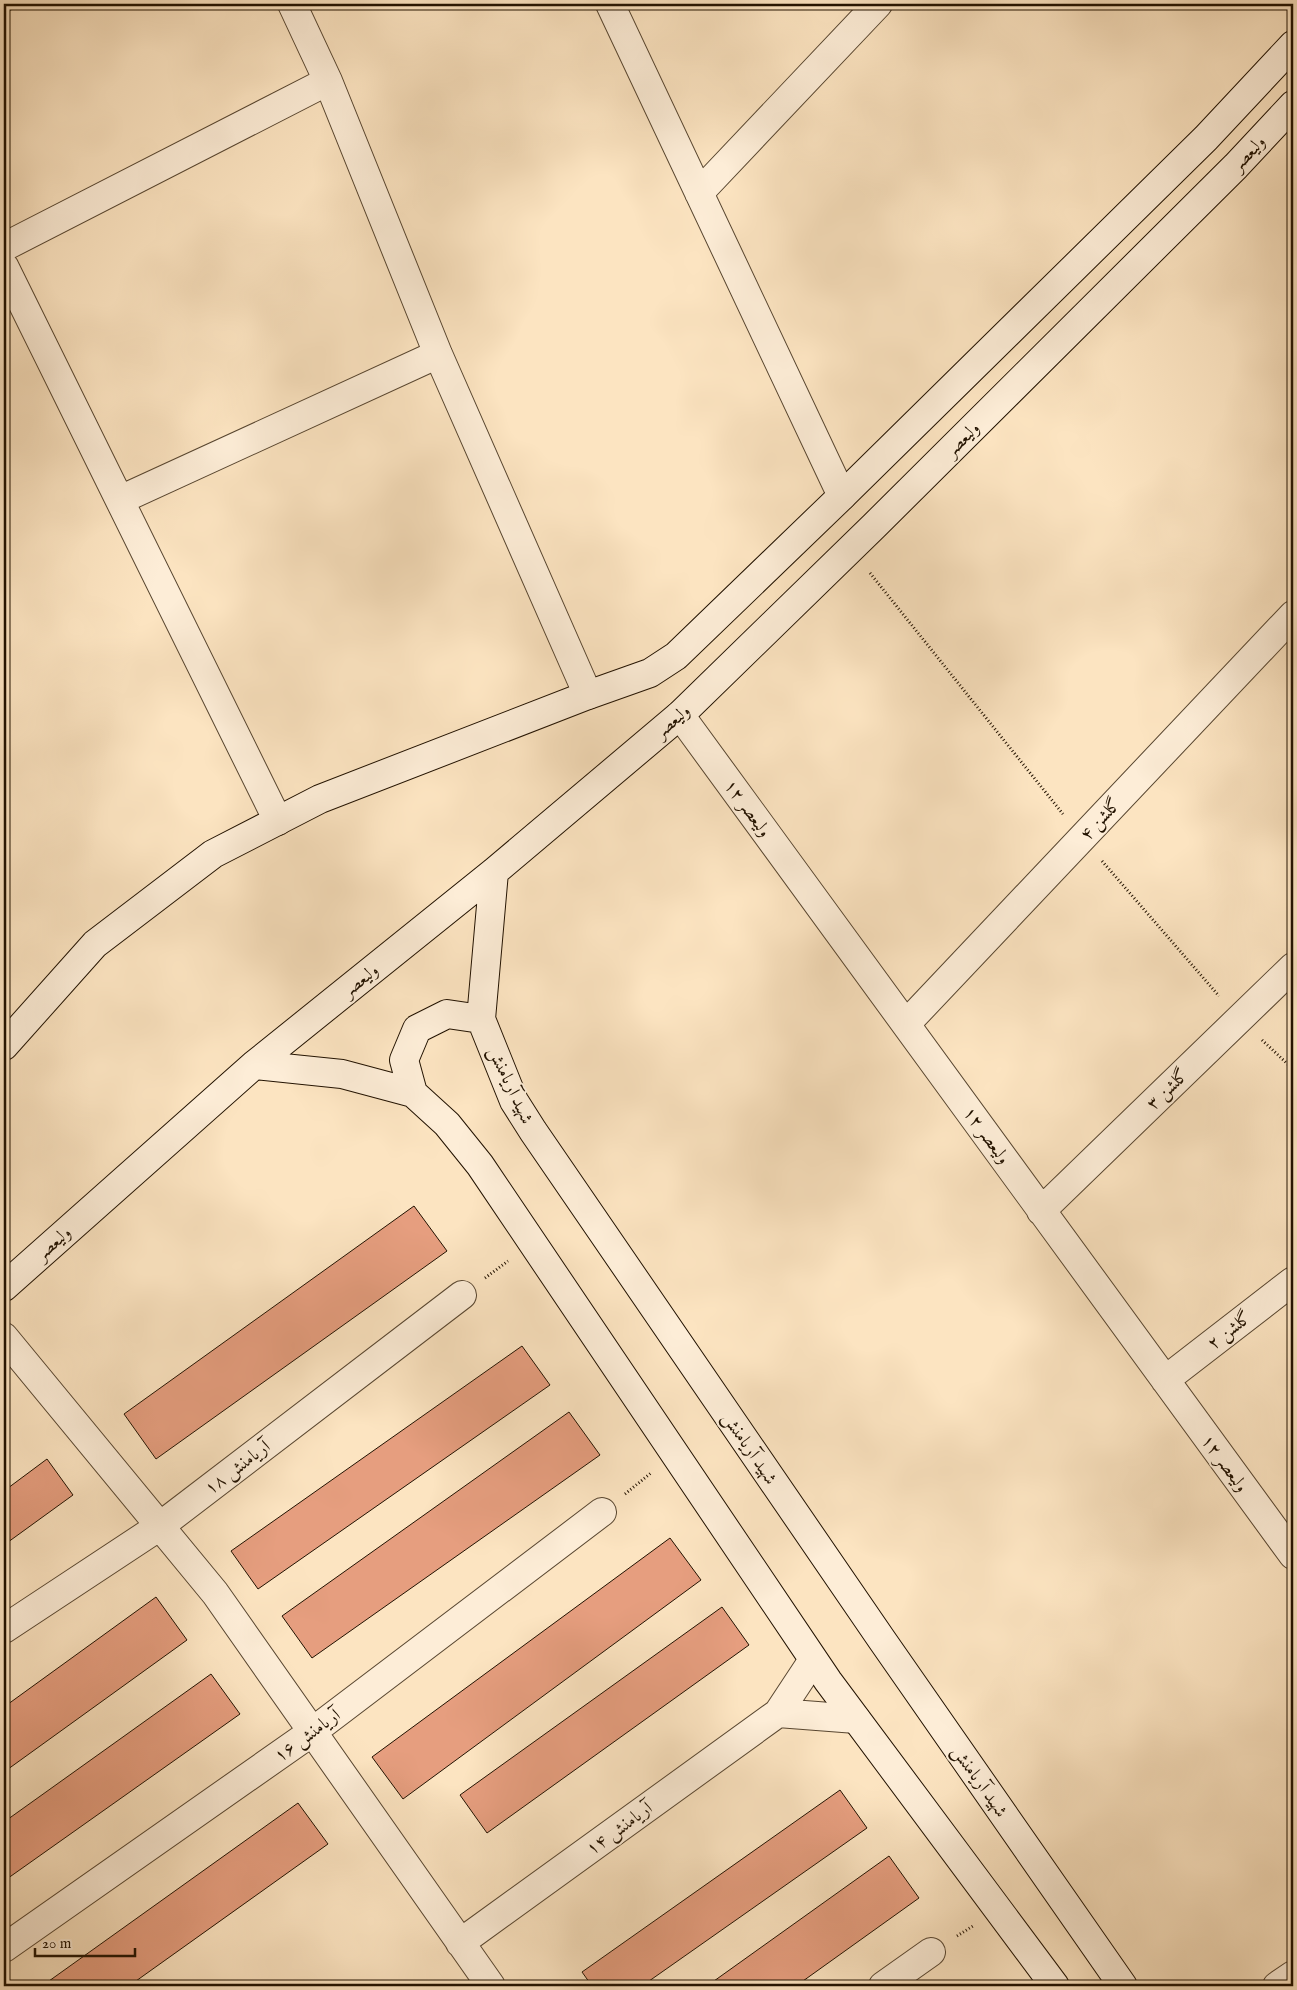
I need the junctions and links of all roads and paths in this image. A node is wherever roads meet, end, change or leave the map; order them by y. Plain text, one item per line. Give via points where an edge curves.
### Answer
1 (292, 4) edge
2 (610, 4) edge
3 (878, 4) edge
4 (1293, 45) edge
5 (328, 81) junction
6 (1293, 105) edge
7 (699, 193) junction
8 (4, 247) edge
9 (4, 266) edge
10 (438, 354) junction
11 (842, 496) junction
12 (120, 500) junction
13 (1293, 614) edge
14 (588, 695) junction
15 (680, 715) junction
16 (278, 821) junction
17 (494, 872) junction
18 (1293, 967) edge
19 (481, 1019) junction
20 (906, 1024) junction
21 (4, 1046) edge
22 (254, 1065) junction
23 (412, 1093) junction
24 (1042, 1211) junction
25 (533, 1242) junction
26 (1293, 1281) edge
27 (4, 1287) edge
28 (462, 1295) joint
29 (4, 1337) edge
30 (1165, 1380) junction
31 (676, 1454) junction
32 (602, 1512) joint
33 (160, 1526) junction
34 (1293, 1556) edge
35 (4, 1629) edge
36 (813, 1660) junction
37 (778, 1713) junction
38 (856, 1719) junction
39 (312, 1732) junction
40 (999, 1910) junction
41 (460, 1943) junction
42 (4, 1948) edge
43 (931, 1952) joint
44 (1293, 1975) edge
45 (491, 1986) edge
46 (883, 1986) edge
47 (1055, 1986) edge
48 (1123, 1986) edge
49 (1277, 1986) edge

1 - 5 street
2 - 7 street
3 - 7 street
4 - 11 street via 1206,138
5 - 8 street
5 - 10 street
6 - 15 street, ولیعصر via 1222,180
7 - 11 street
9 - 12 street
10 - 12 street
10 - 14 street
11 - 14 street via 676,656 650,673
12 - 16 street
13 - 20 street, گلشن ۴
14 - 16 street via 320,799
15 - 17 street, ولیعصر
15 - 20 street, ولیعصر ۱۲
16 - 21 street via 213,854 95,944
17 - 19 street, شهید آریامنش
17 - 22 street, ولیعصر
18 - 24 street, گلشن ۳
19 - 23 street via 447,1014 417,1029 404,1060
19 - 48 street, شهید آریامنش via 514,1101 533,1132
20 - 24 street, ولیعصر ۱۲
22 - 23 street via 342,1074
22 - 27 street, ولیعصر
23 - 25 street via 447,1124 480,1165
24 - 30 street, ولیعصر ۱۲
25 - 28 path
25 - 31 street
26 - 30 street, گلشن ۲
28 - 33 street, آریامنش ۱۸
29 - 33 street
30 - 34 street, ولیعصر ۱۲
31 - 32 path
31 - 36 street
32 - 39 street, آریامنش ۱۶
33 - 35 street, آریامنش ۱۸
33 - 39 street via 215,1594
36 - 37 street, آریامنش ۱۴
36 - 38 street
37 - 38 street
37 - 41 street, آریامنش ۱۴
38 - 40 street
39 - 41 street
39 - 42 street, آریامنش ۱۶
40 - 43 path
40 - 47 street
41 - 45 street
43 - 46 street
44 - 49 street

